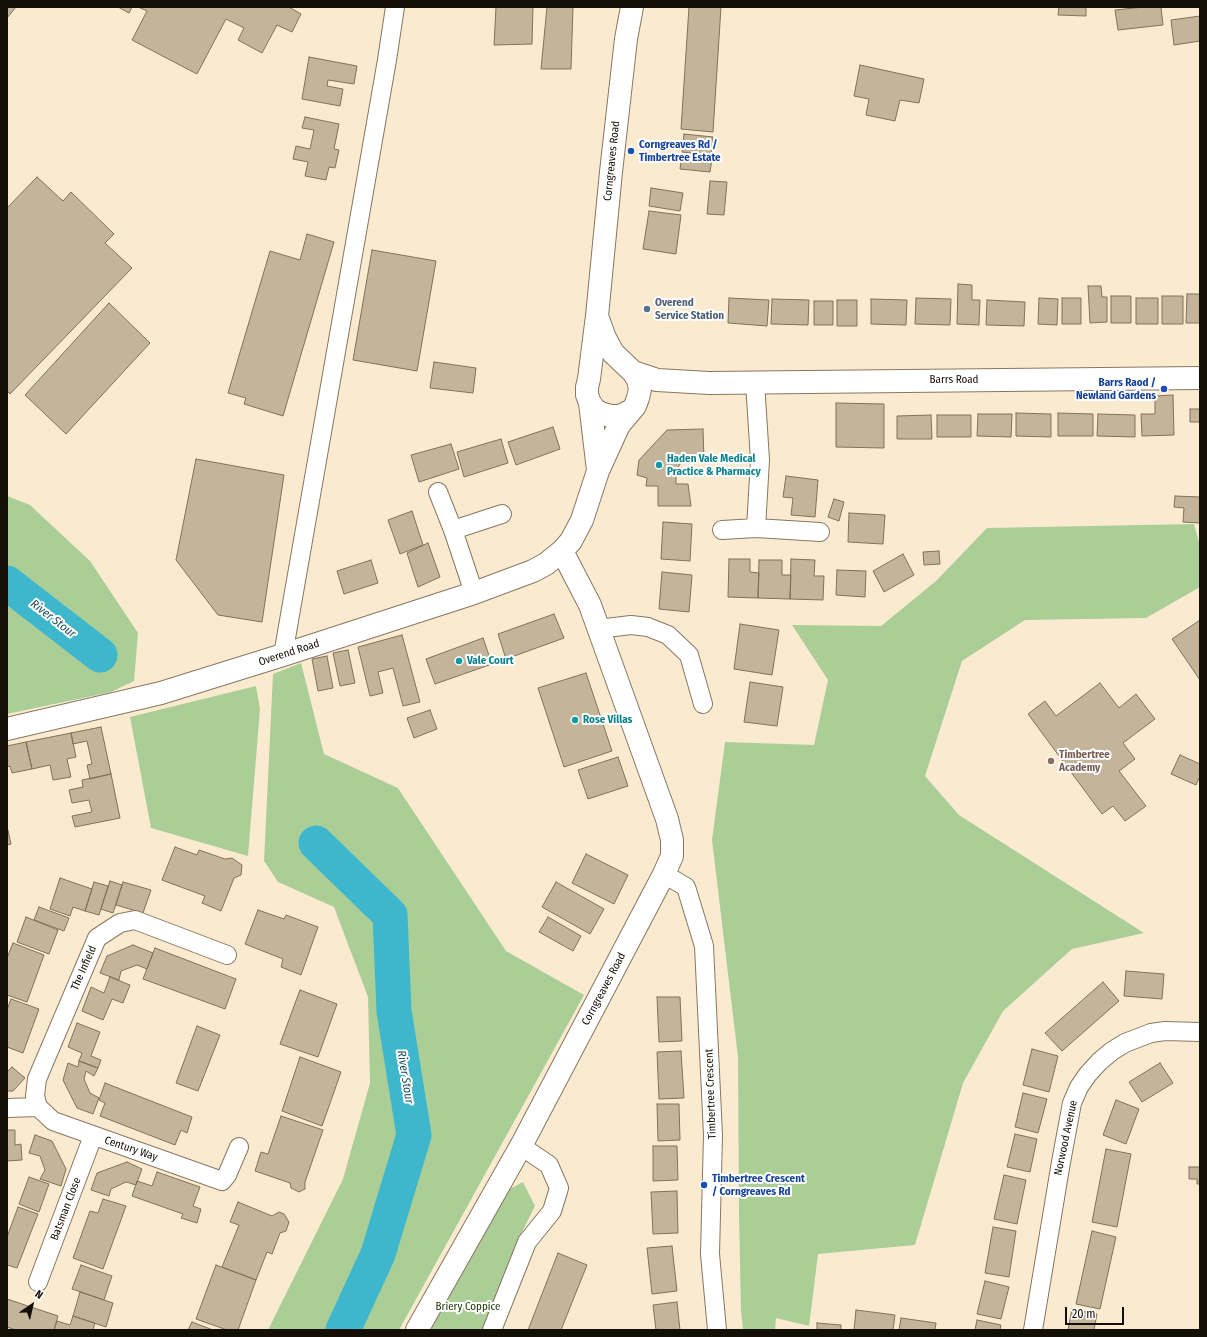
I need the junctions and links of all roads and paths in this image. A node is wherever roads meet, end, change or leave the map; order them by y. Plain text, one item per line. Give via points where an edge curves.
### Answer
1 (395, 7) edge
2 (632, 7) edge
3 (597, 316) junction
4 (629, 369) junction
5 (1200, 378) edge
6 (589, 379) junction
7 (755, 382) junction
8 (709, 383) junction
9 (590, 403) junction
10 (631, 409) junction
11 (598, 471) junction
12 (438, 492) dead end
13 (502, 514) dead end
14 (756, 528) junction
15 (453, 530) junction
16 (722, 530) dead end
17 (820, 532) dead end
18 (562, 551) junction
19 (474, 593) junction
20 (598, 629) junction
21 (283, 655) junction
22 (703, 704) dead end
23 (7, 729) edge
24 (664, 874) junction
25 (227, 955) dead end
26 (1200, 1032) edge
27 (38, 1107) junction
28 (7, 1108) edge
29 (93, 1136) junction
30 (239, 1146) dead end
31 (521, 1146) junction
32 (38, 1282) dead end
33 (418, 1330) edge
34 (492, 1330) edge
35 (717, 1330) edge
36 (1033, 1330) edge

1 - 21 street
2 - 3 street, Corngreaves Road via 626,39
3 - 4 street, Corngreaves Road via 613,353
3 - 6 street, Corngreaves Road
4 - 6 street via 617,364 608,364 600,367
4 - 8 street, Barrs Road via 657,380
4 - 10 street, Corngreaves Road via 638,380 640,389
5 - 7 street, Barrs Road
6 - 9 street, Corngreaves Road via 587,391
7 - 8 street, Barrs Road
7 - 14 street via 760,460
8 - 10 street, Barrs Road via 658,395
9 - 10 street via 595,410 611,416 620,416
9 - 11 street, Corngreaves Road
10 - 11 street, Corngreaves Road via 619,424
11 - 18 street, Corngreaves Road via 582,520
12 - 15 street
13 - 15 street
14 - 16 street
14 - 17 street
15 - 19 street
18 - 19 street, Overend Road via 532,571
18 - 20 street, Corngreaves Road via 590,605
19 - 21 street, Overend Road
20 - 22 street via 648,627 668,635 689,655
20 - 24 street, Corngreaves Road via 667,819 672,840 672,856
21 - 23 street, Overend Road via 161,693
24 - 31 street, Corngreaves Road
24 - 35 street, Timbertree Crescent via 686,887 704,946 713,1135 710,1254
25 - 27 street, The Infield via 135,920 120,923 97,938 37,1079
26 - 36 street, Norwood Avenue via 1151,1033 1125,1043 1100,1061 1079,1087 1072,1103 1060,1162
27 - 28 street
27 - 29 street, Century Way via 53,1121
29 - 30 street, Century Way via 222,1181
29 - 32 street, Batsman Close
31 - 33 street, Corngreaves Road
31 - 34 street via 549,1165 559,1188 552,1211 527,1242

